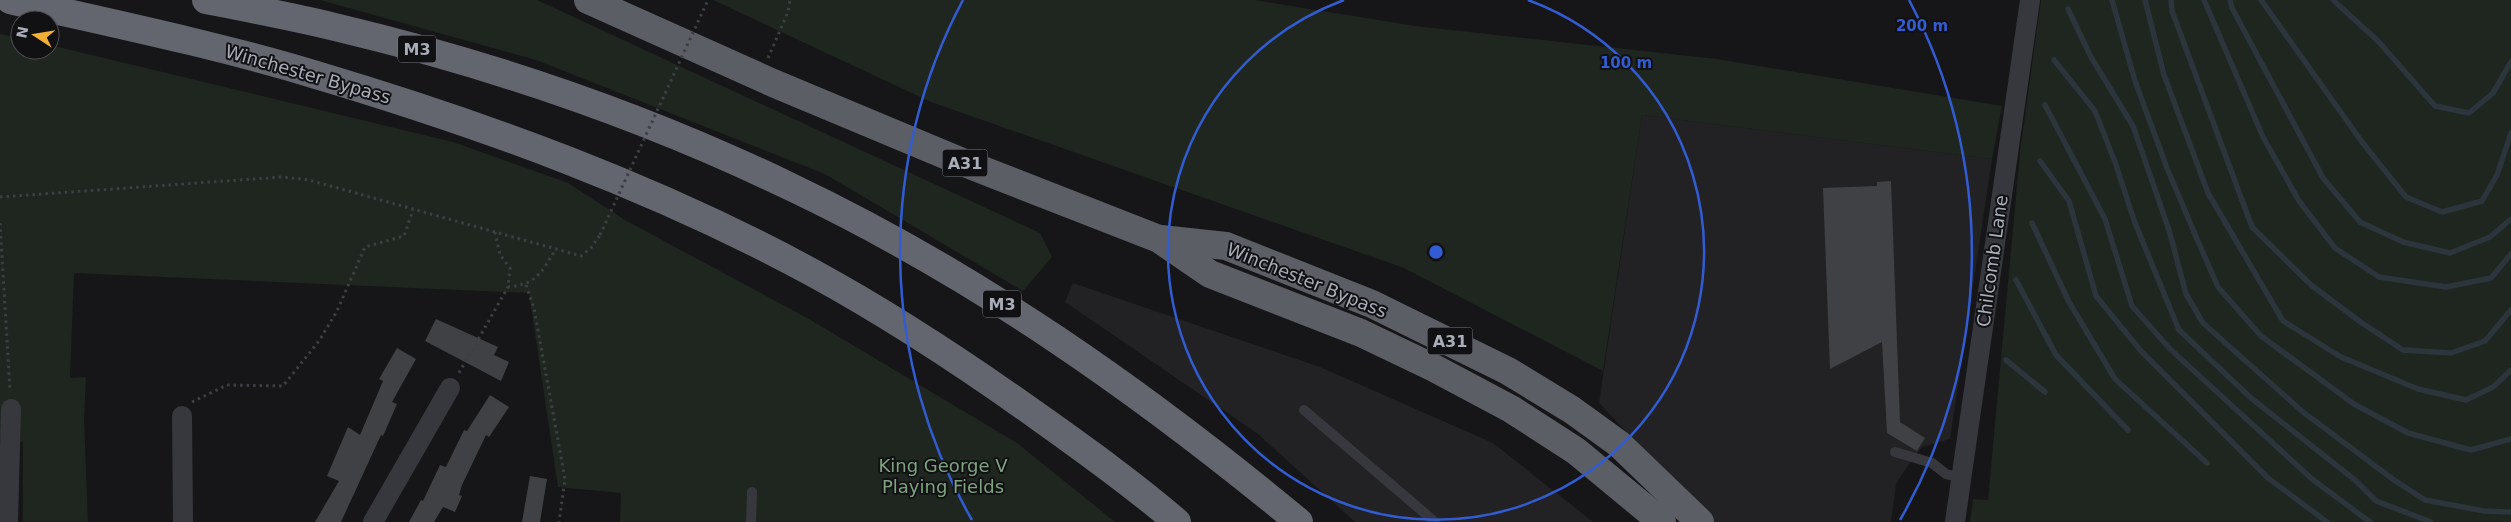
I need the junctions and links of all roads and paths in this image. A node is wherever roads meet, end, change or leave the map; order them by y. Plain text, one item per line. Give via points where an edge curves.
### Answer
1 (10, 0) edge
2 (206, 0) edge
3 (588, 0) edge
4 (708, 0) edge
5 (790, 0) edge
6 (2030, 0) edge
7 (766, 64) dead end
8 (0, 197) edge
9 (413, 210) junction
10 (0, 223) edge
11 (495, 232) junction
12 (1159, 239) junction
13 (556, 249) junction
14 (526, 285) junction
15 (508, 286) junction
16 (450, 388) joint
17 (10, 409) joint
18 (1304, 410) dead end
19 (182, 416) joint
20 (1895, 452) dead end
21 (4, 473) edge
22 (1960, 478) junction
23 (752, 492) dead end
24 (8, 522) edge
25 (183, 522) edge
26 (373, 522) edge
27 (559, 522) edge
28 (751, 522) edge
29 (1176, 522) edge
30 (1299, 522) edge
31 (1435, 522) edge
32 (1662, 522) edge
33 (1700, 522) edge
34 (1955, 522) edge

1 - 29 highway, Winchester Bypass via 218,48 310,73 406,103 646,192 760,245 883,314 1000,389 1134,485
2 - 30 highway, M3 via 338,28 452,59 623,116 792,187 958,277 1026,318 1154,406
3 - 12 highway, A31 via 772,84
4 - 13 path, bridge via 600,235 581,256
5 - 7 path
6 - 22 street, Chilcomb Lane
8 - 9 path via 282,177 309,180
9 - 11 path
9 - 19 path via 404,236 366,247 337,311 319,341 283,386 227,385 193,401
10 - 17 path
11 - 13 path
11 - 15 path via 500,255 510,268
12 - 32 highway, Winchester Bypass / A31 via 1210,274 1361,333 1511,409 1576,451
12 - 33 highway, Winchester Bypass / A31 via 1226,246 1372,304 1508,371 1572,410 1619,444
13 - 14 path via 540,273
14 - 15 path
14 - 27 path via 535,317 565,479
15 - 16 path
16 - 26 street
17 - 21 street
18 - 31 lane
19 - 25 street
20 - 22 lane via 1932,463 1946,474
21 - 24 street
22 - 34 street, Chilcomb Lane
23 - 28 lane

